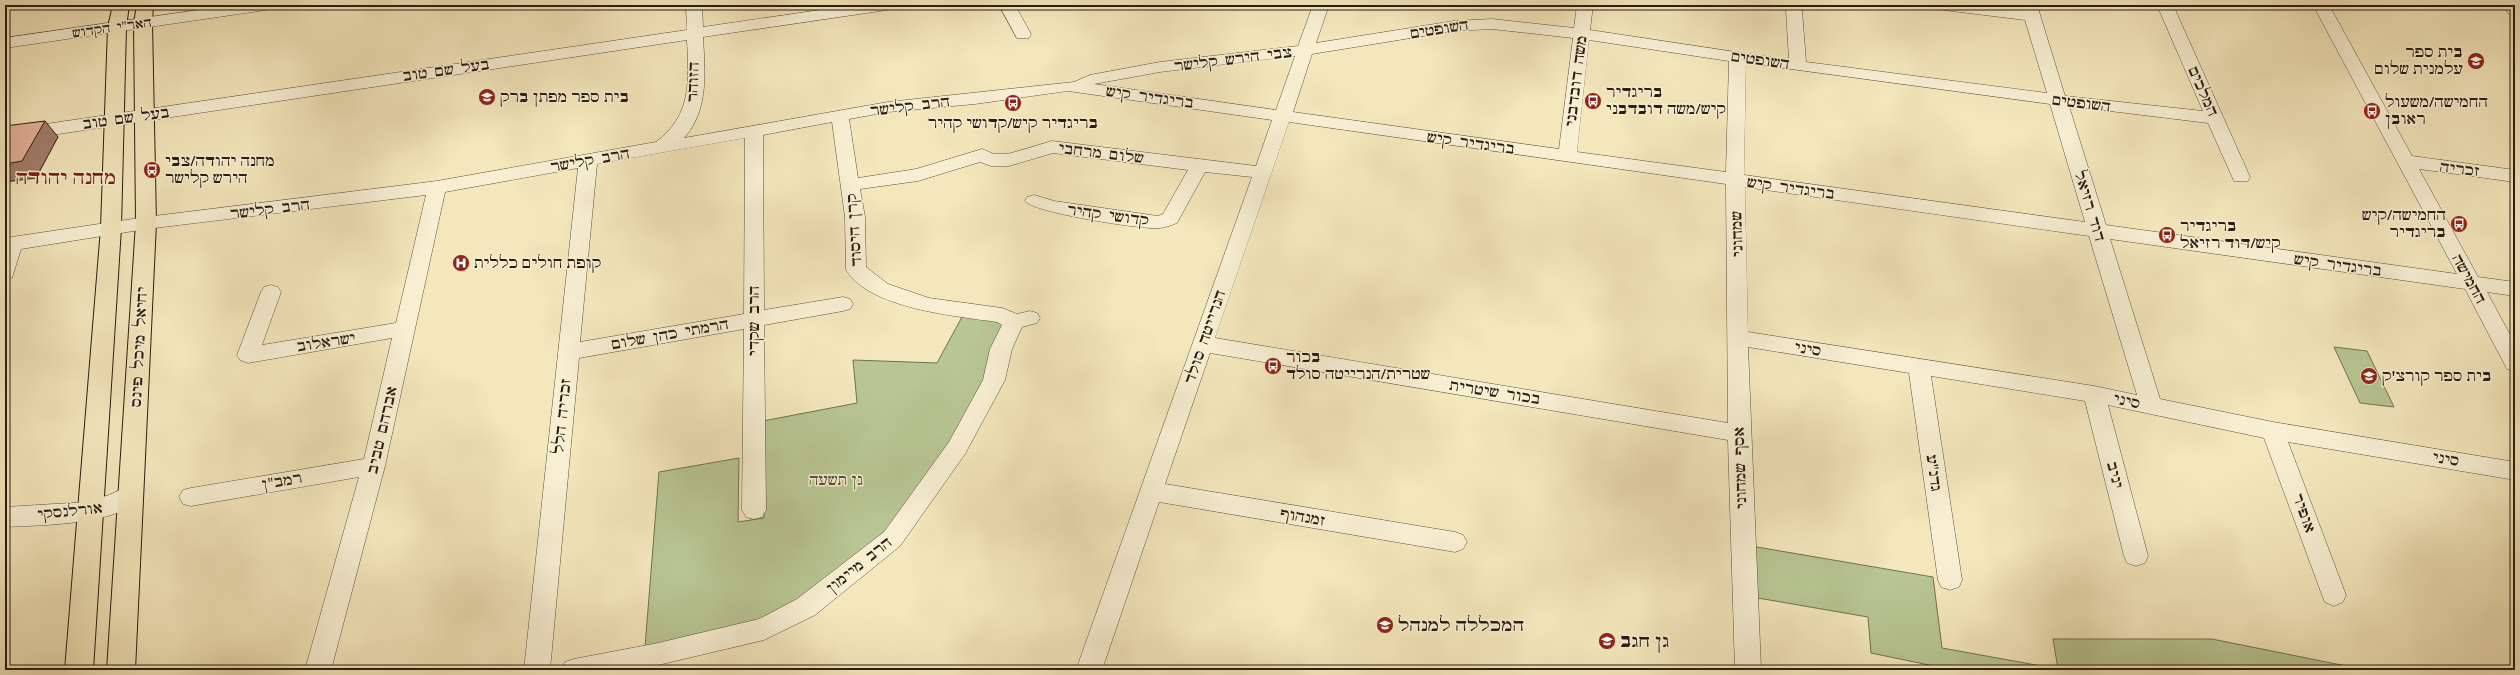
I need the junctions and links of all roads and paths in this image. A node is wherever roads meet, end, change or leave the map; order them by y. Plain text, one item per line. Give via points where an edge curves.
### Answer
1 (121, 5) edge
2 (266, 5) edge
3 (694, 5) edge
4 (887, 5) edge
5 (1007, 5) edge
6 (1321, 5) edge
7 (1585, 5) edge
8 (1944, 5) edge
9 (2165, 5) edge
10 (2321, 5) edge
11 (2511, 5) edge
12 (1794, 10) dead end
13 (2031, 10) edge
14 (2515, 11) edge
15 (144, 14) edge
16 (117, 27) junction
17 (694, 33) junction
18 (1023, 34) dead end
19 (1581, 34) junction
20 (5, 43) edge
21 (1306, 50) junction
22 (1738, 57) junction
23 (1798, 66) junction
24 (1072, 86) junction
25 (2058, 100) junction
26 (145, 115) junction
27 (840, 116) junction
28 (1282, 116) junction
29 (2215, 118) junction
30 (115, 119) junction
31 (754, 131) junction
32 (5, 136) edge
33 (662, 147) junction
34 (1567, 156) junction
35 (2404, 161) junction
36 (588, 162) junction
37 (1199, 166) junction
38 (1263, 173) junction
39 (2515, 176) edge
40 (2241, 177) dead end
41 (1735, 180) junction
42 (850, 185) junction
43 (437, 187) junction
44 (1034, 201) dead end
45 (146, 223) junction
46 (111, 228) junction
47 (2098, 232) junction
48 (9, 244) edge
49 (1738, 266) joint
50 (5, 273) edge
51 (2472, 284) junction
52 (2515, 289) edge
53 (270, 292) dead end
54 (843, 304) dead end
55 (754, 320) junction
56 (1022, 320) joint
57 (404, 329) junction
58 (1739, 338) junction
59 (1203, 344) junction
60 (568, 352) junction
61 (2515, 363) edge
62 (1919, 366) junction
63 (2094, 394) junction
64 (2151, 406) junction
65 (2273, 431) junction
66 (1739, 433) junction
67 (374, 466) junction
68 (2515, 471) edge
69 (1151, 492) junction
70 (131, 494) junction
71 (191, 497) dead end
72 (754, 510) dead end
73 (91, 511) junction
74 (5, 517) edge
75 (1455, 542) dead end
76 (2136, 556) dead end
77 (1950, 580) dead end
78 (2334, 595) dead end
79 (79, 670) edge
80 (121, 670) edge
81 (318, 670) edge
82 (537, 670) edge
83 (574, 670) edge
84 (1089, 670) edge
85 (1748, 670) edge

1 - 16 main road
2 - 15 street, האר"י הקדוש
3 - 17 street, הזוהר
4 - 17 street, בעל שם טוב
5 - 18 street
6 - 21 street, הנרייטה סולד
7 - 19 street, משה דובדבני
8 - 13 street
9 - 29 street, המלכים
10 - 35 street, החמישה
11 - 14 street
12 - 23 street
13 - 25 street, דוד רזיאל
15 - 16 street, האר"י הקדוש
15 - 26 main road, יחיאל מיכל פינס
16 - 20 street, האר"י הקדוש
16 - 30 main road
17 - 26 street, בעל שם טוב
17 - 33 street, הזוהר via 695,90 692,111 674,138
19 - 21 street, השופטים via 1505,24 1474,24
19 - 22 street, השופטים
19 - 34 street, משה דובדבני
21 - 24 street, צבי הירש קלישר via 1160,67 1090,80
21 - 28 street, הנרייטה סולד
22 - 23 street, השופטים
22 - 41 street, שמחוני
23 - 25 street, השופטים
24 - 27 street, הרב קלישר via 888,107
24 - 28 street, בריגדיר קיש
25 - 29 street, השופטים
25 - 47 street, דוד רזיאל
26 - 30 street, בעל שם טוב
26 - 45 main road, יחיאל מיכל פינס
27 - 31 street, הרב קלישר
27 - 42 street, קרן היסוד
28 - 34 street, בריגדיר קיש
28 - 38 street, הנרייטה סולד
29 - 40 street, המלכים
30 - 32 street, בעל שם טוב
30 - 46 main road
31 - 33 street, הרב קלישר
31 - 55 street, הרב שקדי
33 - 36 street, הרב קלישר
34 - 41 street, בריגדיר קיש
35 - 39 street, זכריה
35 - 51 street, החמישה
36 - 43 street, הרב קלישר
36 - 60 street, זכריה הלל
37 - 38 street, שלום מרחבי
37 - 42 street, שלום מרחבי via 1052,147 1010,160 991,160 982,155 918,175
37 - 44 street, קדושי קהיר via 1170,219 1158,222 1052,207
38 - 59 street, הנרייטה סולד
41 - 47 street, בריגדיר קיש
41 - 49 street, שמחוני
42 - 56 street, קרן היסוד via 855,217 856,270 881,289 927,305
43 - 45 street, הרב קלישר
43 - 57 street, אברהם טביב
45 - 46 street, הרב קלישר
45 - 70 main road, יחיאל מיכל פינס
46 - 48 street, הרב קלישר
46 - 73 main road
47 - 51 street, בריגדיר קיש
47 - 64 street, דוד רזיאל
48 - 50 street
49 - 58 street, אסף שמחוני
51 - 52 street, בריגדיר קיש
51 - 61 street, החמישה
53 - 57 street, ישראלוב via 248,355
54 - 55 street, הרמתי כהן שלום
55 - 60 street, הרמתי כהן שלום
55 - 72 street, הרב שקדי
56 - 83 street, הרב מיימון via 1001,349 994,380 957,448 892,539 806,607 764,629 658,654
57 - 67 street, אברהם טביב
58 - 62 street, סיני
58 - 66 street, אסף שמחוני
59 - 66 street, בכור שיטרית
59 - 69 street, הנרייטה סולד
60 - 82 street, זכריה הלל
62 - 63 street, סיני
62 - 77 street, גדנ"ע
63 - 64 street, סיני
63 - 76 street, יניב
64 - 65 street, סיני
65 - 68 street, סיני
65 - 78 street, אופיר
66 - 85 street, אסף שמחוני
67 - 71 street, רמב"ן
67 - 81 street, אברהם טביב
69 - 75 street, זמנהוף
69 - 84 street, הנרייטה סולד
70 - 73 street, אורלנסקי via 110,507
70 - 80 main road, יחיאל מיכל פינס
73 - 74 street, אורלנסקי
73 - 79 main road

